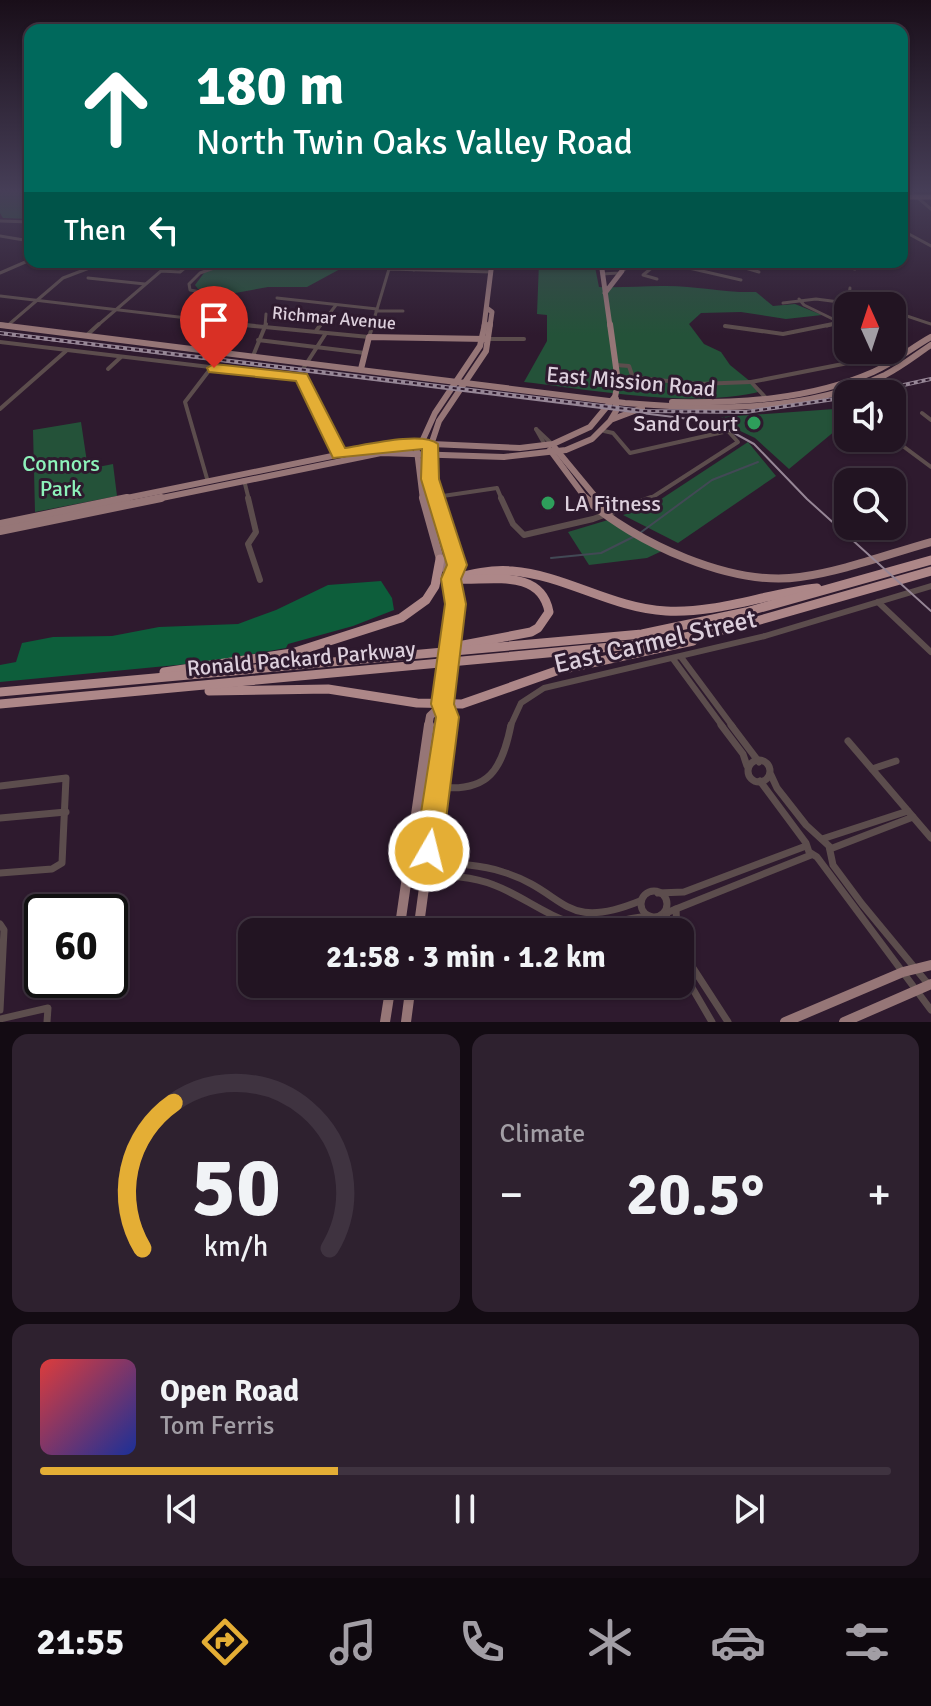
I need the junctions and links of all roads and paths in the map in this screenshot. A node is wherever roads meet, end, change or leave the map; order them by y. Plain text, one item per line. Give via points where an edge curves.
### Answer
1 (24, 263) edge
2 (87, 268) edge
3 (185, 268) edge
4 (214, 268) edge
5 (491, 268) edge
6 (603, 268) edge
7 (627, 268) edge
8 (653, 268) edge
9 (688, 268) edge
10 (745, 268) edge
11 (852, 268) edge
12 (855, 269) dead end
13 (414, 270) joint
14 (622, 271) junction
15 (491, 272) junction
16 (759, 272) dead end
17 (0, 273) edge
18 (602, 274) junction
19 (88, 278) dead end
20 (657, 279) dead end
21 (741, 280) dead end
22 (146, 284) junction
23 (850, 288) dead end
24 (849, 292) edge
25 (605, 293) junction
26 (0, 296) edge
27 (277, 298) dead end
28 (799, 299) junction
29 (37, 301) junction
30 (834, 301) edge
31 (783, 303) dead end
32 (336, 305) junction
33 (195, 306) dead end
34 (377, 310) junction
35 (115, 311) junction
36 (403, 311) dead end
37 (266, 314) dead end
38 (906, 316) edge
39 (186, 318) junction
40 (211, 320) junction
41 (931, 324) edge
42 (264, 325) junction
43 (3, 326) edge
44 (725, 326) dead end
45 (315, 331) junction
46 (326, 333) junction
47 (86, 336) junction
48 (369, 337) junction
49 (931, 337) edge
50 (486, 339) junction
51 (524, 339) dead end
52 (258, 340) junction
53 (0, 342) edge
54 (931, 345) edge
55 (315, 347) junction
56 (67, 350) junction
57 (906, 352) edge
58 (365, 353) junction
59 (253, 356) junction
60 (121, 357) junction
61 (304, 363) junction
62 (843, 364) edge
63 (887, 364) edge
64 (898, 364) edge
65 (616, 365) junction
66 (211, 368) junction
67 (108, 369) dead end
68 (361, 369) junction
69 (895, 370) junction
70 (465, 377) junction
71 (302, 378) junction
72 (751, 382) junction
73 (453, 394) junction
74 (766, 398) junction
75 (615, 400) junction
76 (696, 408) junction
77 (0, 409) edge
78 (922, 413) dead end
79 (611, 420) junction
80 (931, 420) edge
81 (604, 431) junction
82 (419, 448) junction
83 (430, 448) junction
84 (906, 448) edge
85 (552, 449) junction
86 (340, 457) junction
87 (931, 467) edge
88 (244, 480) junction
89 (209, 484) junction
90 (436, 497) junction
91 (608, 513) junction
92 (0, 524) edge
93 (0, 531) edge
94 (931, 542) edge
95 (440, 559) junction
96 (931, 560) edge
97 (931, 571) edge
98 (451, 579) junction
99 (260, 580) dead end
100 (931, 586) edge
101 (835, 587) junction
102 (878, 602) junction
103 (732, 628) junction
104 (931, 652) edge
105 (393, 657) junction
106 (677, 658) junction
107 (84, 684) junction
108 (185, 689) junction
109 (0, 692) edge
110 (0, 704) edge
111 (443, 704) junction
112 (734, 731) junction
113 (848, 741) dead end
114 (896, 761) dead end
115 (759, 762) junction
116 (747, 766) junction
117 (872, 769) junction
118 (771, 775) junction
119 (760, 781) junction
120 (0, 786) edge
121 (439, 787) junction
122 (66, 812) junction
123 (911, 814) junction
124 (0, 818) edge
125 (819, 838) junction
126 (931, 838) edge
127 (806, 844) junction
128 (830, 850) junction
129 (814, 856) junction
130 (409, 862) junction
131 (427, 863) junction
132 (0, 873) edge
133 (407, 875) junction
134 (425, 876) junction
135 (658, 893) junction
136 (640, 901) junction
137 (676, 909) junction
138 (666, 913) junction
139 (650, 916) junction
140 (401, 918) edge
141 (420, 918) edge
142 (564, 918) edge
143 (629, 918) edge
144 (667, 918) edge
145 (676, 918) edge
146 (0, 924) edge
147 (931, 965) edge
148 (694, 969) edge
149 (918, 970) junction
150 (903, 972) junction
151 (930, 985) edge
152 (916, 990) junction
153 (694, 991) edge
154 (389, 998) edge
155 (409, 998) edge
156 (0, 1010) edge
157 (931, 1010) edge
158 (0, 1019) edge
159 (47, 1022) edge
160 (385, 1022) edge
161 (406, 1022) edge
162 (712, 1022) edge
163 (728, 1022) edge
164 (785, 1022) edge
165 (844, 1022) edge

1 - 17 street
2 - 29 street via 63,278
3 - 22 street via 161,271
4 - 40 street via 189,284 190,290 223,296
5 - 15 main road
6 - 18 main road
7 - 14 street
8 - 20 street via 643,275
9 - 21 street
10 - 16 street
11 - 12 street
13 - 15 street
13 - 34 street via 389,269
14 - 18 street
14 - 25 main road
15 - 50 main road
18 - 25 main road
19 - 22 street
22 - 35 street
23 - 24 street
25 - 65 main road
26 - 29 street, Richmar Avenue
27 - 32 street
28 - 30 street
28 - 31 street
28 - 44 street via 839,322 788,335
29 - 35 street, Richmar Avenue
29 - 43 street
32 - 34 street
32 - 45 street
33 - 39 street
34 - 36 street
34 - 48 street
35 - 39 street, Richmar Avenue
35 - 47 street
37 - 42 street
38 - 41 street
39 - 40 street, Richmar Avenue
40 - 42 street, Richmar Avenue
42 - 45 street, Richmar Avenue
42 - 52 street
43 - 47 main road, East Mission Road
45 - 46 street, Richmar Avenue
46 - 48 street, Richmar Avenue
46 - 55 street
47 - 59 main road, East Mission Road
48 - 50 main road, Richmar Avenue
48 - 58 main road
49 - 57 main road, East Mission Road
50 - 51 street, Richmar Avenue
50 - 70 main road via 484,355
52 - 55 street
52 - 59 street
53 - 56 street
54 - 69 main road, East Mission Road
55 - 58 street
55 - 61 street
56 - 60 street
56 - 77 street
58 - 68 main road
59 - 61 main road, East Mission Road
60 - 66 street
60 - 67 street
61 - 68 main road, East Mission Road
61 - 71 street
62 - 72 street
63 - 74 main road, East Mission Road via 850,381
64 - 69 main road
65 - 72 street via 629,366 638,378
65 - 75 main road
66 - 71 street
66 - 89 street via 185,402
68 - 70 main road, East Mission Road
69 - 76 main road, East Mission Road via 850,389 798,400
70 - 73 main road
70 - 75 main road, East Mission Road
71 - 86 street
72 - 74 street
73 - 82 main road via 435,413
73 - 83 main road
74 - 75 main road, East Mission Road
75 - 76 main road, East Mission Road
75 - 79 main road
75 - 85 main road via 587,430
76 - 79 main road via 641,408
78 - 80 street
79 - 81 main road
81 - 85 main road
81 - 91 street via 613,433 630,453 728,431 738,442 648,500
82 - 83 main road
82 - 86 main road
82 - 95 main road via 419,484
83 - 85 main road via 500,458
83 - 90 main road
84 - 87 street
85 - 91 main road
86 - 88 main road
86 - 89 main road
88 - 89 main road
88 - 99 street via 255,535 248,544
89 - 92 main road
89 - 93 main road
90 - 91 street via 497,488 513,524 524,535
90 - 98 main road via 457,565
91 - 94 main road via 709,569 746,577 781,579 828,571
95 - 98 main road
95 - 107 highway via 426,600 390,623 279,655
96 - 101 highway, Ronald Packard Parkway
97 - 103 highway, Ronald Packard Parkway
98 - 101 highway via 471,572 528,571 629,606 665,611
98 - 105 highway via 521,581 546,597 549,612 538,628 520,635
98 - 111 main road via 456,604
100 - 102 street, East Carmel Street
101 - 105 highway, Ronald Packard Parkway via 676,628
102 - 104 street
102 - 106 street, East Carmel Street
103 - 108 highway, Ronald Packard Parkway via 602,649
103 - 111 highway via 673,647 559,670 462,704
105 - 107 highway, Ronald Packard Parkway
106 - 112 street
106 - 121 street, East Carmel Street via 532,694 515,712 505,753 486,779 464,790
107 - 109 highway, Ronald Packard Parkway
108 - 110 highway, Ronald Packard Parkway
108 - 111 highway via 328,689
111 - 121 main road via 447,717
111 - 130 main road via 430,716
112 - 115 street
112 - 116 street
113 - 117 street
114 - 117 street
115 - 116 street
115 - 118 street
116 - 119 street via 749,775
117 - 123 street
118 - 119 street
118 - 125 street
119 - 127 street
120 - 122 street via 66,778
121 - 131 main road
122 - 124 street
122 - 132 street via 62,863 52,869
123 - 125 street
123 - 126 street
123 - 128 street
125 - 127 street
125 - 128 street
127 - 129 street
127 - 135 street via 684,892
128 - 129 street via 823,858
128 - 149 street via 830,860 843,879
129 - 137 street
129 - 150 street
130 - 131 street
130 - 133 main road
131 - 134 main road
131 - 136 street via 504,872 580,913 613,913
133 - 134 street
133 - 140 main road
134 - 141 main road
134 - 142 street via 491,883
135 - 136 street via 648,892
135 - 138 street via 667,903
136 - 139 street
137 - 138 street
137 - 145 street
138 - 139 street
138 - 144 street
139 - 143 street
146 - 156 street
147 - 149 main road
148 - 163 street
149 - 150 main road
149 - 151 street
150 - 152 street
150 - 164 main road
151 - 152 main road
152 - 157 street
152 - 165 main road
153 - 162 street
154 - 160 main road
155 - 161 main road
158 - 159 street via 48,1008

